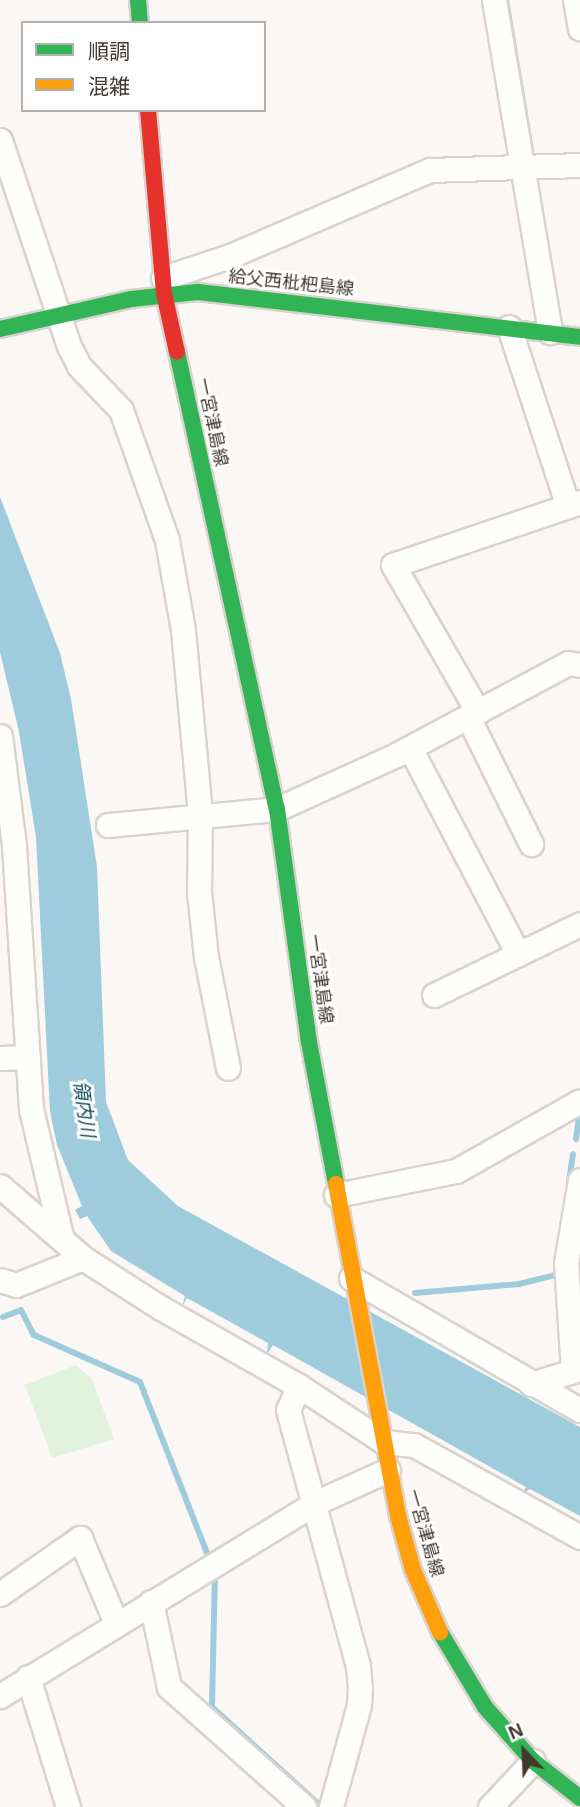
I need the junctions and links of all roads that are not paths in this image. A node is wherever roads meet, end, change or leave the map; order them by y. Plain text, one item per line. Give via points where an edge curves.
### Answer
1 (138, 0) edge
2 (494, 0) edge
3 (575, 0) edge
4 (140, 21) edge
5 (580, 29) edge
6 (148, 112) edge
7 (0, 140) edge
8 (580, 165) edge
9 (522, 166) junction
10 (163, 285) junction
11 (58, 316) junction
12 (509, 327) junction
13 (0, 329) edge
14 (550, 332) junction
15 (580, 337) edge
16 (574, 504) edge
17 (580, 665) edge
18 (473, 714) junction
19 (0, 736) edge
20 (410, 748) junction
21 (277, 809) junction
22 (200, 816) junction
23 (108, 825) dead end
24 (531, 844) dead end
25 (14, 846) junction
26 (0, 868) edge
27 (580, 924) edge
28 (518, 954) junction
29 (433, 995) dead end
30 (28, 1057) junction
31 (0, 1058) edge
32 (228, 1068) dead end
33 (580, 1101) edge
34 (580, 1180) edge
35 (0, 1186) edge
36 (336, 1195) junction
37 (61, 1236) junction
38 (83, 1258) junction
39 (353, 1286) junction
40 (5, 1288) edge
41 (574, 1310) edge
42 (531, 1384) junction
43 (299, 1387) junction
44 (580, 1410) edge
45 (382, 1432) junction
46 (388, 1470) junction
47 (315, 1503) junction
48 (580, 1537) edge
49 (0, 1594) edge
50 (150, 1602) junction
51 (116, 1623) junction
52 (28, 1677) junction
53 (0, 1696) edge
54 (533, 1761) junction
55 (580, 1798) edge
56 (68, 1807) edge
57 (304, 1807) edge
58 (331, 1807) edge
59 (490, 1807) edge

1 - 4 main road
2 - 9 street
3 - 5 street
6 - 10 main road, 一宮津島線
7 - 11 street
8 - 9 street
9 - 10 street via 430,170
9 - 14 street
10 - 11 main road, 給父西枇杷島線
10 - 12 main road, 給父西枇杷島線
10 - 21 main road, 一宮津島線
11 - 13 main road, 給父西枇杷島線
11 - 22 street via 79,366 121,410 167,540 183,630
12 - 14 main road, 給父西枇杷島線
12 - 16 street
14 - 15 main road, 給父西枇杷島線
16 - 18 street via 393,565
17 - 18 street via 568,663
18 - 20 street
18 - 24 street
19 - 25 street
20 - 21 street
20 - 28 street
21 - 22 street
21 - 36 main road, 一宮津島線
22 - 23 street
22 - 32 street via 204,931
25 - 26 street
25 - 30 street
27 - 28 street
28 - 29 street
30 - 31 street
30 - 37 street via 31,1109
33 - 36 street via 456,1171
34 - 41 street via 566,1263
35 - 37 street
36 - 39 main road, 一宮津島線
37 - 38 street
38 - 40 street
38 - 43 street
39 - 42 street
39 - 45 main road, 一宮津島線
41 - 42 street via 573,1371
42 - 44 street
43 - 45 street
43 - 47 street via 288,1409
45 - 46 main road, 一宮津島線
45 - 48 street via 414,1445
46 - 47 street
46 - 54 main road, 一宮津島線 via 414,1570 446,1644 485,1707
47 - 50 street
47 - 58 street via 360,1688
49 - 51 street via 80,1538
50 - 51 street
50 - 57 street via 169,1687
51 - 52 street
52 - 53 street
52 - 56 street
54 - 55 main road, 一宮津島線
54 - 59 street

